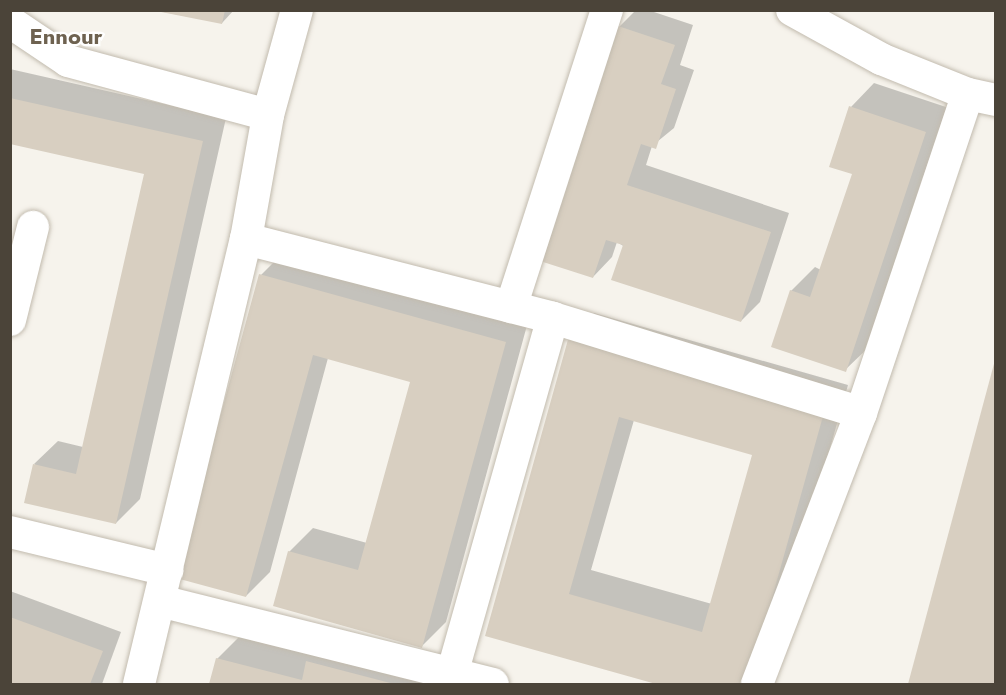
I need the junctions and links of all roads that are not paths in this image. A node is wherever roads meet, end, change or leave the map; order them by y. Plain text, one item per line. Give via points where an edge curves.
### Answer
1 (297, 10) edge
2 (607, 10) edge
3 (792, 10) edge
4 (10, 22) edge
5 (982, 97) edge
6 (268, 115) junction
7 (33, 227) dead end
8 (246, 239) junction
9 (511, 307) junction
10 (552, 318) junction
11 (10, 320) edge
12 (861, 414) junction
13 (10, 532) edge
14 (167, 570) junction
15 (160, 601) junction
16 (452, 674) junction
17 (139, 684) edge
18 (493, 684) edge
19 (757, 684) edge

1 - 6 street
2 - 9 street
3 - 5 street via 880,59
4 - 6 street via 68,61
5 - 12 street
6 - 8 street
7 - 11 street
8 - 9 street
8 - 14 street
9 - 10 street
10 - 12 street
10 - 16 street
12 - 19 street
13 - 14 street
14 - 15 street
15 - 16 street
15 - 17 street
16 - 18 street

